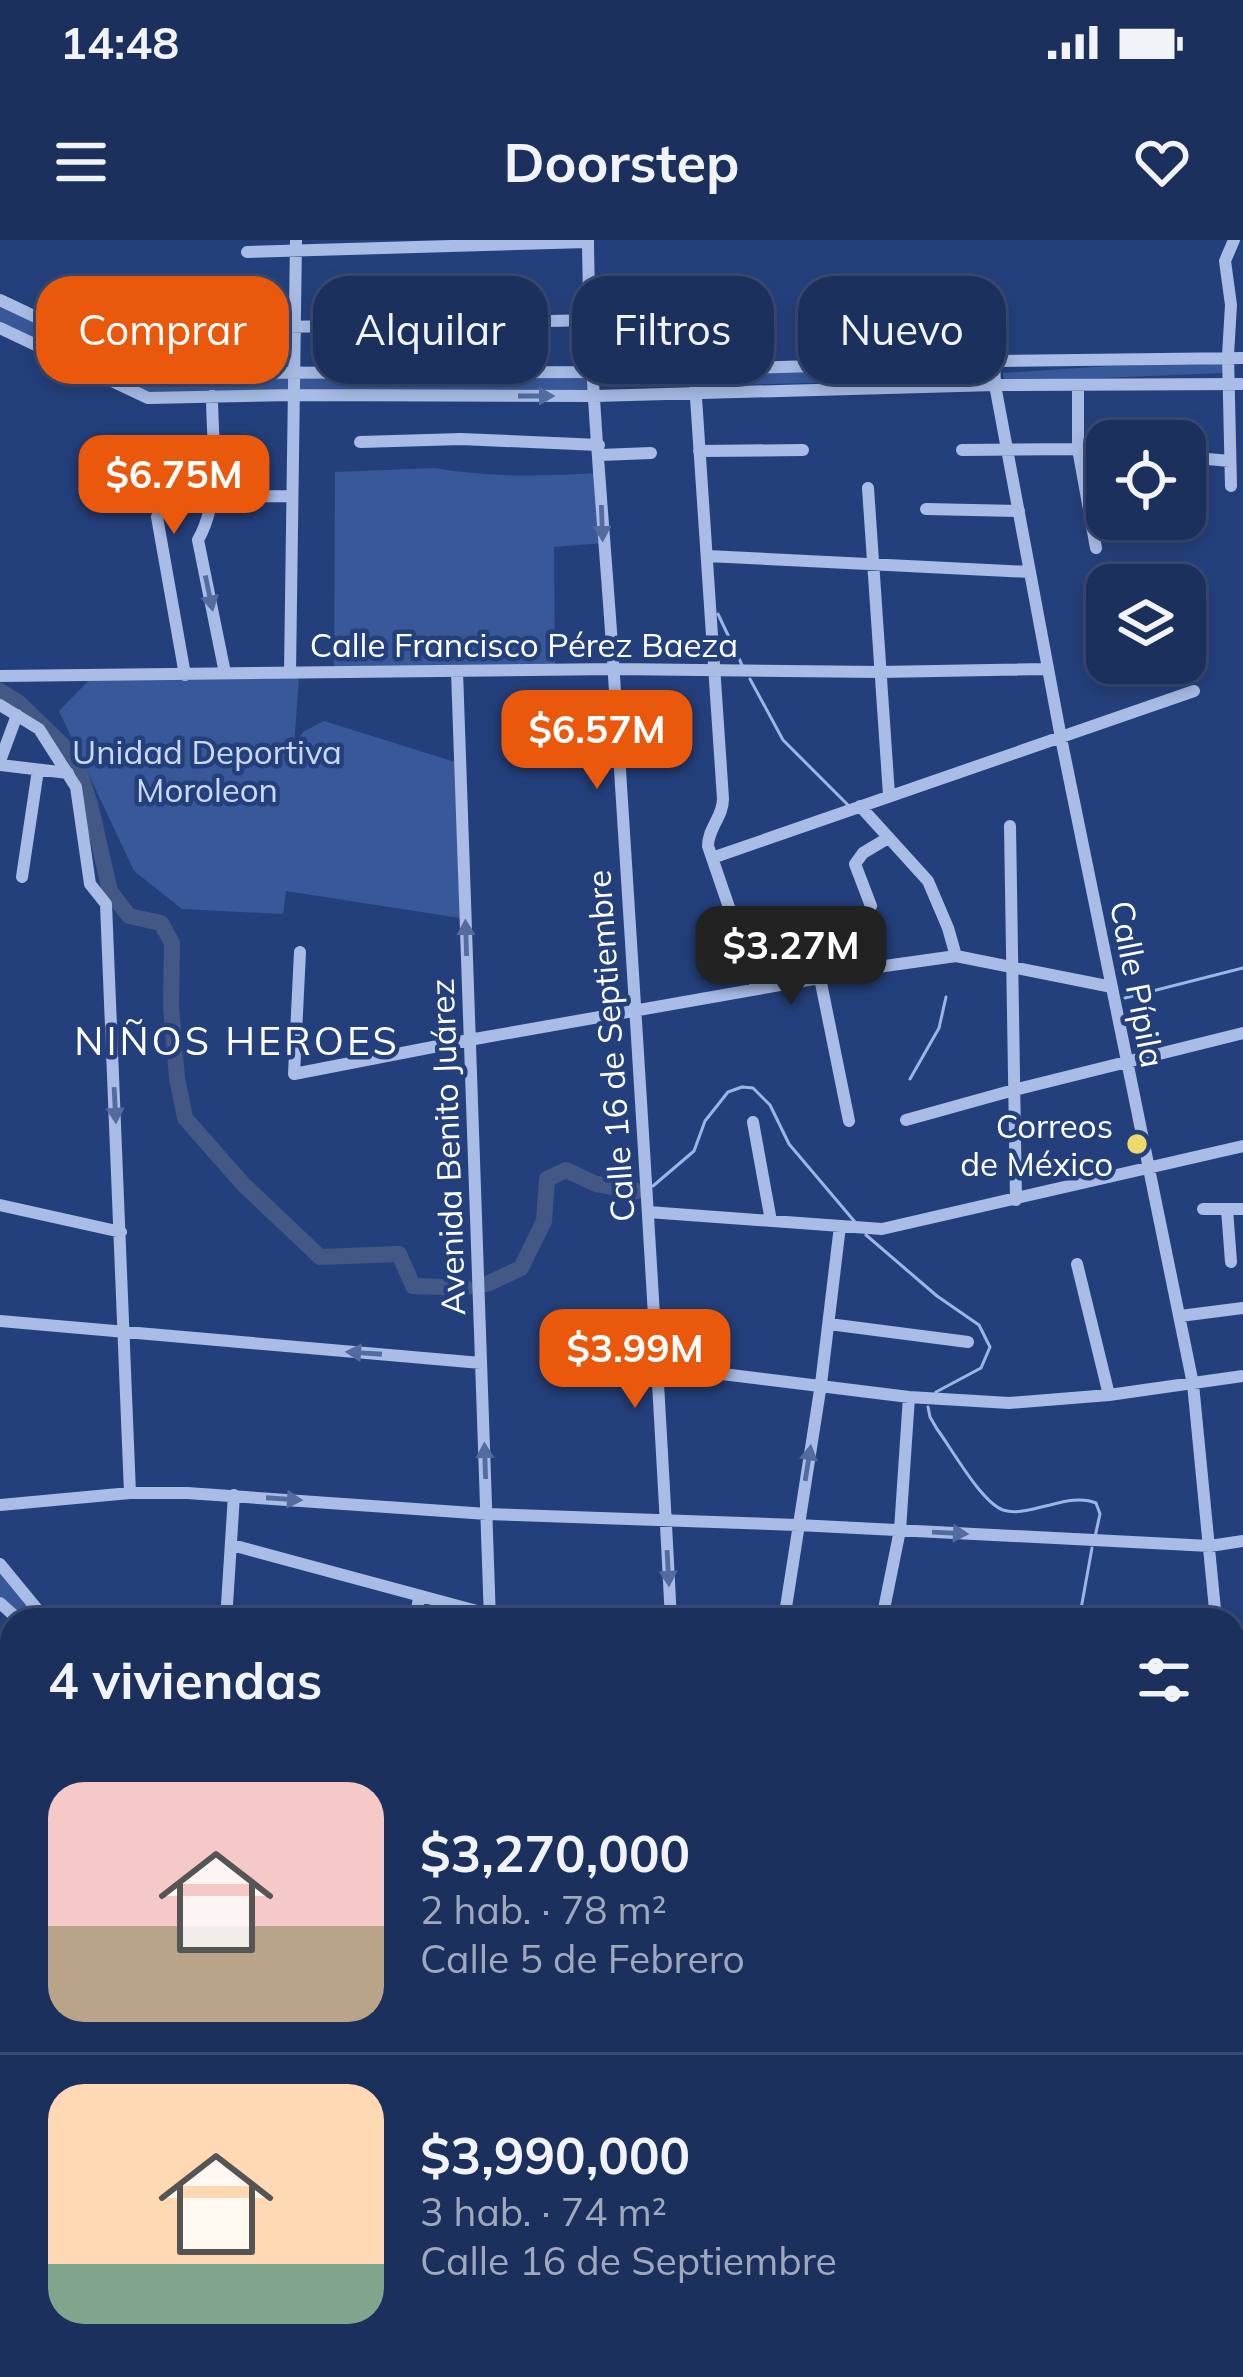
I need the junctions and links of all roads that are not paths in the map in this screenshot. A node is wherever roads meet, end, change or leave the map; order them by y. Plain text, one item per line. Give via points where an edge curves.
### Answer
1 (1234, 240) edge
2 (590, 241) edge
3 (453, 244) edge
4 (295, 245) edge
5 (247, 252) dead end
6 (590, 276) edge
7 (592, 276) edge
8 (0, 300) edge
9 (22, 311) junction
10 (572, 321) edge
11 (289, 328) edge
12 (294, 328) junction
13 (6, 331) edge
14 (1236, 358) edge
15 (1006, 361) edge
16 (572, 372) edge
17 (294, 374) junction
18 (596, 384) edge
19 (695, 384) edge
20 (1236, 384) edge
21 (1078, 385) junction
22 (995, 386) junction
23 (293, 395) junction
24 (695, 395) junction
25 (212, 396) junction
26 (595, 396) junction
27 (359, 442) dead end
28 (1078, 449) junction
29 (600, 450) junction
30 (803, 450) dead end
31 (962, 450) dead end
32 (1086, 450) edge
33 (699, 451) junction
34 (1008, 451) junction
35 (651, 453) dead end
36 (1206, 458) edge
37 (1230, 460) junction
38 (1231, 486) dead end
39 (868, 488) dead end
40 (212, 496) junction
41 (291, 496) junction
42 (926, 509) dead end
43 (1019, 511) junction
44 (1096, 548) dead end
45 (706, 556) junction
46 (872, 564) junction
47 (1030, 572) junction
48 (1047, 669) junction
49 (614, 670) junction
50 (714, 670) junction
51 (457, 671) junction
52 (880, 672) junction
53 (225, 673) junction
54 (290, 673) junction
55 (184, 675) junction
56 (0, 676) edge
57 (1194, 691) dead end
58 (0, 705) edge
59 (17, 715) junction
60 (1061, 737) junction
61 (0, 763) edge
62 (38, 770) junction
63 (68, 773) junction
64 (889, 795) junction
65 (860, 806) junction
66 (1010, 826) dead end
67 (889, 838) junction
68 (712, 858) junction
69 (22, 877) dead end
70 (871, 906) dead end
71 (300, 952) dead end
72 (956, 956) junction
73 (1013, 966) junction
74 (820, 978) junction
75 (1112, 986) junction
76 (757, 989) junction
77 (634, 1011) junction
78 (1243, 1033) edge
79 (469, 1040) junction
80 (1126, 1062) junction
81 (1014, 1090) junction
82 (906, 1120) dead end
83 (849, 1121) dead end
84 (753, 1122) dead end
85 (1243, 1146) edge
86 (1148, 1169) junction
87 (1016, 1200) junction
88 (0, 1205) edge
89 (1203, 1209) dead end
90 (1227, 1209) junction
91 (1243, 1209) edge
92 (648, 1212) junction
93 (771, 1221) junction
94 (847, 1226) junction
95 (121, 1232) junction
96 (1231, 1262) dead end
97 (1077, 1264) dead end
98 (1243, 1308) edge
99 (1180, 1316) junction
100 (0, 1321) edge
101 (829, 1324) junction
102 (125, 1330) junction
103 (968, 1342) dead end
104 (481, 1363) junction
105 (657, 1366) junction
106 (1243, 1376) edge
107 (821, 1384) junction
108 (1193, 1384) junction
109 (1109, 1395) junction
110 (909, 1397) junction
111 (130, 1493) junction
112 (234, 1495) junction
113 (0, 1505) edge
114 (487, 1514) junction
115 (666, 1520) junction
116 (798, 1525) junction
117 (901, 1530) junction
118 (1243, 1541) edge
119 (232, 1545) junction
120 (1210, 1546) junction
121 (0, 1564) edge
122 (419, 1598) junction
123 (36, 1608) edge
124 (227, 1608) edge
125 (417, 1608) edge
126 (456, 1608) edge
127 (489, 1608) edge
128 (670, 1608) edge
129 (786, 1608) edge
130 (884, 1608) edge
131 (1215, 1608) edge

1 - 14 street via 1225,261
2 - 3 street
2 - 6 street
2 - 7 street
3 - 4 street
4 - 5 street
4 - 12 street
8 - 9 street
9 - 13 street
9 - 17 street via 154,373
10 - 12 street
11 - 12 street
12 - 17 street
13 - 25 street via 148,398
14 - 15 street
14 - 20 street
16 - 17 street
17 - 23 street
18 - 26 street, Calle 16 de Septiembre
19 - 24 street
20 - 21 street
20 - 37 street
21 - 22 street
21 - 28 street
22 - 24 street
22 - 34 street, Calle Pípila
23 - 25 street
23 -> 26 street
23 - 41 street
24 - 26 street
24 - 33 street
25 - 40 street
26 - 29 street, Calle 16 de Septiembre
27 - 29 street via 461,439
28 - 32 street
28 - 34 street
28 - 44 street
29 - 35 street
29 -> 49 street, Calle 16 de Septiembre
30 - 33 street
31 - 34 street
33 - 45 street
34 - 43 street, Calle Pípila
36 - 37 street
37 - 38 street
39 - 46 street
40 - 41 street
40 -> 53 street via 198,540
40 - 55 street via 164,497 157,517
41 - 54 street
42 - 43 street
43 - 47 street, Calle Pípila
45 - 46 street
45 - 50 street
46 - 47 street
46 - 52 street
47 - 48 street, Calle Pípila
48 - 52 street, Calle Francisco Pérez Baeza
48 - 60 street, Calle Pípila
49 - 50 street, Calle Francisco Pérez Baeza
49 - 51 street, Calle Francisco Pérez Baeza
49 - 77 street, Calle 16 de Septiembre
50 - 52 street, Calle Francisco Pérez Baeza
50 - 68 street via 723,805 708,837
51 - 54 street, Calle Francisco Pérez Baeza
79 -> 51 street, Avenida Benito Juárez
52 - 64 street
53 - 54 street, Calle Francisco Pérez Baeza
53 - 55 street, Calle Francisco Pérez Baeza
55 - 56 street, Calle Francisco Pérez Baeza
57 - 60 street
58 - 59 street
59 - 61 street
59 - 63 street via 39,728
60 - 64 street
60 - 75 street, Calle Pípila
61 - 62 street
62 - 63 street
62 - 69 street
63 -> 95 street via 90,884 106,904
64 - 65 street
65 - 67 street
65 - 68 street
66 - 73 street
67 - 70 street via 855,864
67 - 72 street via 928,881
68 - 76 street
71 - 79 street via 294,1074
72 - 73 street
72 - 74 street
73 - 75 street
73 - 81 street
74 - 76 street
74 - 83 street
75 - 80 street, Calle Pípila
76 - 77 street
77 - 79 street
77 - 92 street, Calle 16 de Septiembre
78 - 80 street
79 - 104 street, Avenida Benito Juárez
80 - 81 street
80 - 86 street, Calle Pípila
81 - 82 street
81 - 87 street
84 - 93 street
85 - 86 street
86 - 87 street
86 - 99 street, Calle Pípila
87 - 94 street via 874,1228
88 - 95 street
89 - 90 street
90 - 91 street
90 - 96 street
92 - 93 street
92 - 105 street, Calle 16 de Septiembre
93 - 94 street
94 - 101 street
95 - 102 street
97 - 109 street
98 - 99 street
99 - 108 street, Calle Pípila
100 - 102 street
101 - 103 street
101 - 107 street
104 -> 102 street
102 - 111 street
114 -> 104 street, Avenida Benito Juárez
105 - 107 street
105 - 115 street, Calle 16 de Septiembre
106 - 108 street
107 - 110 street
116 -> 107 street
108 - 109 street
108 - 120 street, Calle Pípila
109 - 110 street via 1009,1403
110 - 117 street
111 - 112 street
111 - 113 street
112 -> 114 street
112 - 119 street
114 - 115 street
114 - 127 street, Avenida Benito Juárez
115 - 116 street
115 -> 128 street, Calle 16 de Septiembre
116 - 117 street
116 - 129 street
117 -> 120 street
117 - 130 street
118 - 120 street
119 - 122 street
119 - 124 street
120 - 131 street, Calle Pípila
121 - 123 street
122 - 125 street
122 - 126 street

